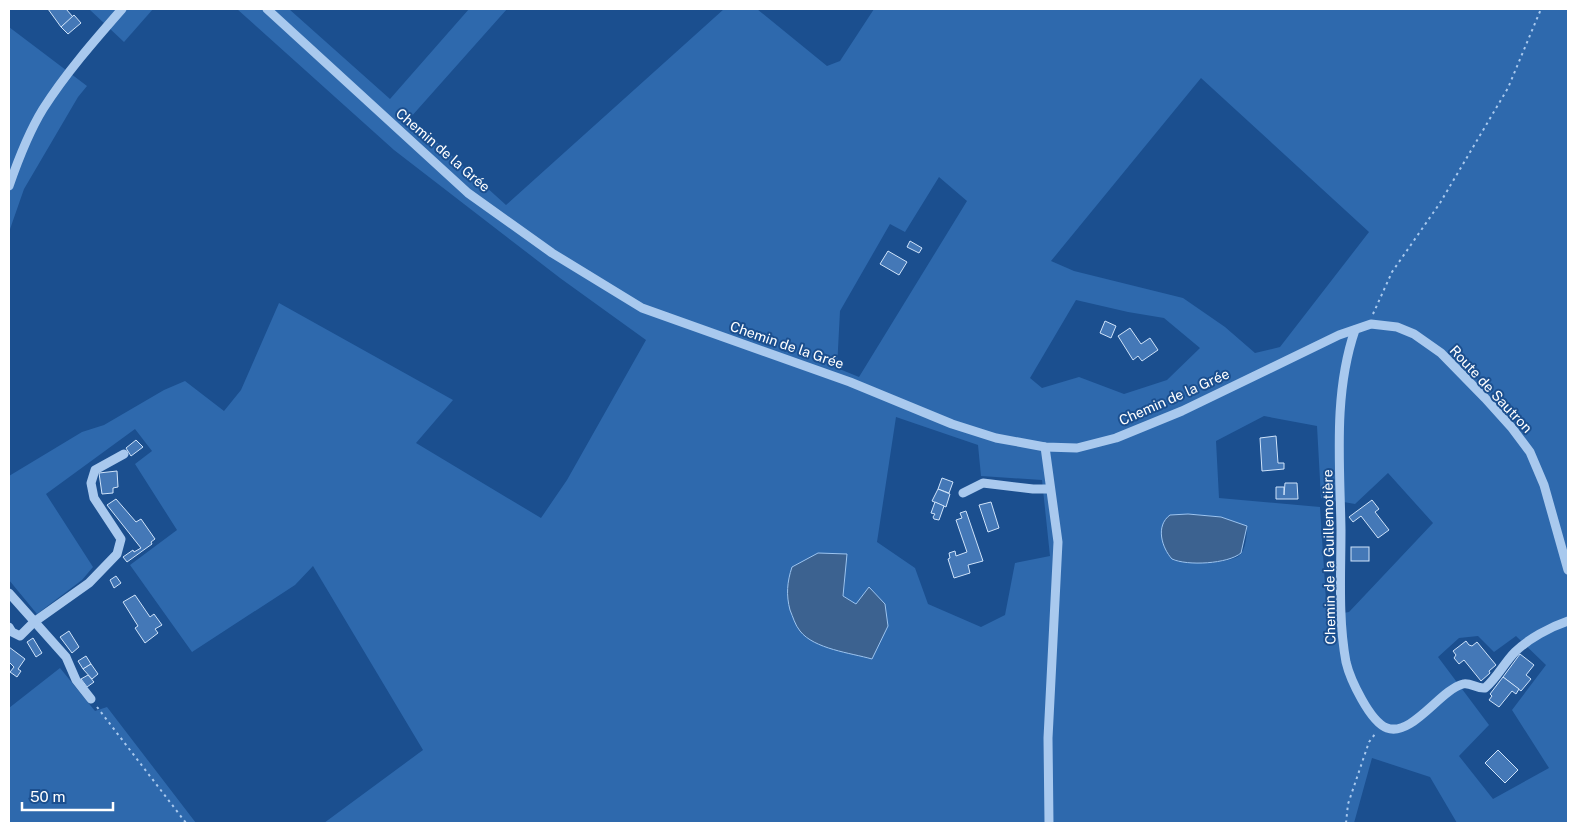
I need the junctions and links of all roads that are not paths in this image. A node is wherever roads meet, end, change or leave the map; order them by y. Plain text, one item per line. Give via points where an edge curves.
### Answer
1 (122, 9) edge
2 (267, 9) edge
3 (9, 186) edge
4 (1371, 324) joint
5 (1355, 330) junction
6 (1046, 447) junction
7 (124, 454) dead end
8 (1050, 489) junction
9 (963, 493) dead end
10 (1568, 570) edge
11 (9, 593) edge
12 (1568, 621) edge
13 (34, 622) junction
14 (9, 627) edge
15 (91, 699) road end
16 (1049, 823) edge

1 - 3 street via 84,52 43,110
2 - 6 street, Chemin de la Grée via 468,193 552,253 642,308 850,382 952,424 996,438
4 - 5 street, Chemin de la Grée
4 - 10 street, Route de Sautron via 1397,327 1414,334 1441,354 1512,428 1530,452 1544,485
5 - 6 street, Chemin de la Grée via 1312,347 1182,411 1116,438 1077,448
5 - 12 street, Chemin de la Guillemotière via 1342,380 1342,623 1351,678 1370,712 1389,729 1415,721 1449,691 1464,683 1485,688 1527,642
6 - 8 street
7 - 13 street via 95,470 91,483 94,498 121,539 117,554 89,583
8 - 9 street via 983,483
8 - 16 street via 1058,542 1048,738
11 - 13 street
13 - 14 street via 20,636
13 - 15 street via 66,657 76,680

